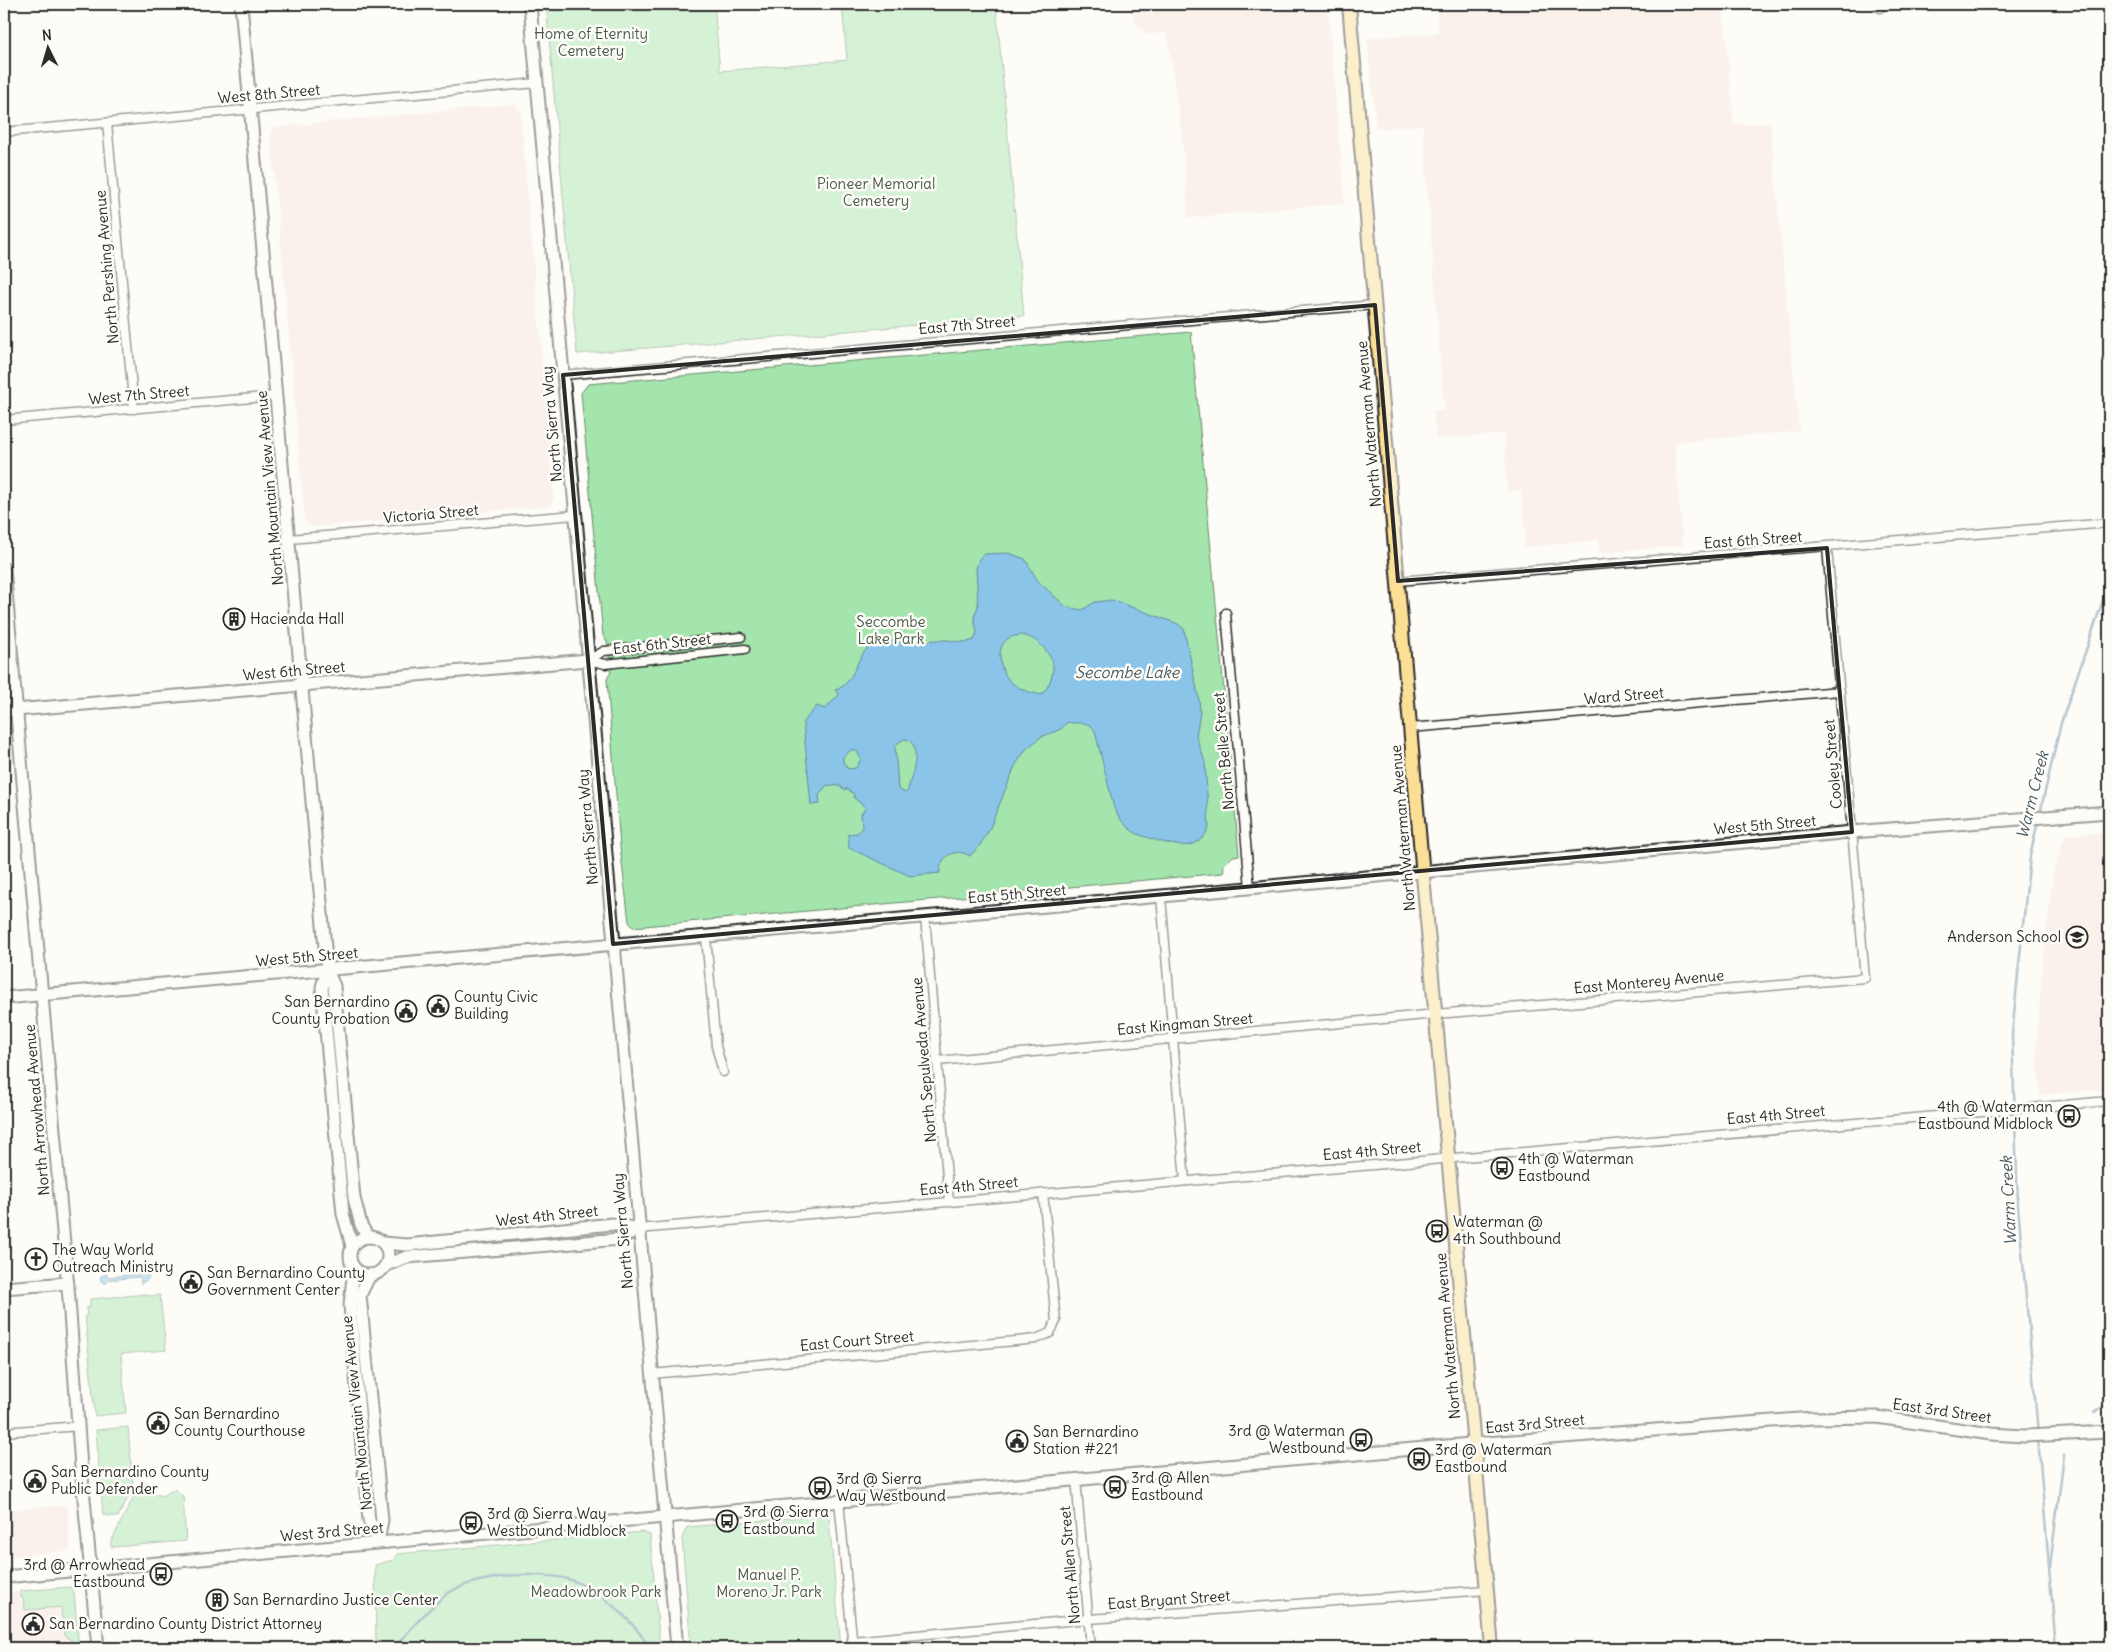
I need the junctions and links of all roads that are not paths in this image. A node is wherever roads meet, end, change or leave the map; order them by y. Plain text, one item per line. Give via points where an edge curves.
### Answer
1 (241, 4) edge
2 (530, 4) edge
3 (1349, 4) edge
4 (537, 83) junction
5 (251, 109) junction
6 (107, 122) junction
7 (4, 132) edge
8 (1375, 305) junction
9 (563, 375) junction
10 (276, 396) junction
11 (134, 409) junction
12 (4, 420) edge
13 (575, 515) junction
14 (2109, 523) edge
15 (289, 539) junction
16 (1827, 548) junction
17 (4, 569) edge
18 (1398, 581) junction
19 (1226, 613) dead end
20 (741, 637) dead end
21 (745, 649) dead end
22 (588, 660) junction
23 (302, 686) junction
24 (1840, 691) junction
25 (17, 710) junction
26 (4, 711) edge
27 (1410, 728) junction
28 (2109, 812) edge
29 (1852, 832) junction
30 (1423, 870) junction
31 (1250, 888) junction
32 (1161, 896) junction
33 (925, 917) junction
34 (706, 937) junction
35 (613, 944) junction
36 (327, 970) junction
37 (1865, 978) joint
38 (42, 995) junction
39 (4, 998) edge
40 (1436, 1014) junction
41 (1173, 1039) junction
42 (937, 1061) junction
43 (723, 1072) dead end
44 (2109, 1101) edge
45 (1448, 1158) junction
46 (1185, 1181) junction
47 (1043, 1193) junction
48 (949, 1201) junction
49 (638, 1229) junction
50 (368, 1237) junction
51 (383, 1243) junction
52 (352, 1246) junction
53 (386, 1265) junction
54 (354, 1268) junction
55 (370, 1275) junction
56 (67, 1283) junction
57 (4, 1288) edge
58 (651, 1374) junction
59 (78, 1426) junction
60 (4, 1432) edge
61 (2109, 1432) edge
62 (1475, 1444) junction
63 (1076, 1479) junction
64 (838, 1500) junction
65 (664, 1516) junction
66 (378, 1542) junction
67 (91, 1569) junction
68 (4, 1577) edge
69 (1487, 1590) junction
70 (1089, 1619) junction
71 (853, 1645) edge
72 (98, 1648) edge
73 (677, 1648) edge
74 (1091, 1648) edge
75 (1492, 1648) edge

1 - 5 street, North Mountain View Avenue
2 - 4 street, North Sierra Way
3 - 8 main road, North Waterman Avenue
4 - 5 street, West 8th Street
4 - 9 street, North Sierra Way
5 - 6 street, West 8th Street
5 - 10 street, North Mountain View Avenue
6 - 7 street, West 8th Street
6 - 11 street, North Pershing Avenue
8 - 9 street, East 7th Street
8 - 18 main road, North Waterman Avenue
9 - 13 street, North Sierra Way
10 - 11 street, West 7th Street
10 - 15 street, North Mountain View Avenue
11 - 12 street, West 7th Street
13 - 15 street, Victoria Street
13 - 22 street, North Sierra Way
14 - 16 street, East 6th Street
15 - 23 street, North Mountain View Avenue
16 - 18 street, East 6th Street
16 - 24 street, Cooley Street
17 - 25 street, North Arrowhead Avenue
18 - 27 main road, North Waterman Avenue
19 - 31 street, North Belle Street
20 - 22 street, East 6th Street via 604,651
21 - 22 street, East 6th Street via 605,664
22 - 23 street, West 6th Street
22 - 35 street, North Sierra Way
23 - 25 street, West 6th Street
23 - 36 street, North Mountain View Avenue
24 - 27 street, Ward Street
24 - 29 street, Cooley Street
25 - 26 street, West 6th Street
25 - 38 street, North Arrowhead Avenue
27 - 30 main road, North Waterman Avenue
28 - 29 street, West 5th Street
29 - 30 street, West 5th Street
29 - 37 street, Cooley Street
30 - 31 street, East 5th Street
30 - 40 main road, North Waterman Avenue
31 - 32 street, East 5th Street
32 - 33 street, East 5th Street
32 - 41 street
33 - 34 street, East 5th Street
33 - 42 street, North Sepulveda Avenue
34 - 35 street, East 5th Street
34 - 43 street via 716,1046
35 - 36 street, West 5th Street
35 - 49 street, North Sierra Way
36 - 38 street, West 5th Street
36 - 50 street, North Mountain View Avenue via 334,986 354,1198 360,1225
36 - 52 street, North Mountain View Avenue via 322,987 333,1116 343,1214
37 - 40 street, East Monterey Avenue
38 - 39 street, West 5th Street
38 - 56 street, North Arrowhead Avenue
40 - 41 street, East Kingman Street
40 - 45 main road, North Waterman Avenue
41 - 42 street, East Kingman Street
41 - 46 street
42 - 48 street, North Sepulveda Avenue
44 - 45 street, East 4th Street
45 - 46 street, East 4th Street
45 - 62 main road, North Waterman Avenue
46 - 47 street, East 4th Street
47 - 48 street, East 4th Street
47 - 58 street, East Court Street via 1056,1321 1050,1333 1036,1339
48 - 49 street, East 4th Street
49 - 51 street, West 4th Street via 612,1224 407,1245
49 - 53 street, West 4th Street via 620,1239 407,1257
49 - 58 street, North Sierra Way
50 - 51 street
50 - 52 street
51 - 53 street via 388,1252
52 - 54 street via 349,1257
53 - 55 street
54 - 55 street
54 - 66 street, North Mountain View Avenue via 350,1314 369,1520
55 - 66 street, North Mountain View Avenue via 360,1295 382,1520
56 - 57 street
56 - 59 street, North Arrowhead Avenue
58 - 65 street, North Sierra Way
59 - 60 street
59 - 67 street, North Arrowhead Avenue
61 - 62 street, East 3rd Street via 2053,1436 1991,1434 1878,1417 1846,1416
62 - 63 street, East 3rd Street
62 - 69 main road, North Waterman Avenue
63 - 64 street, East 3rd Street
63 - 70 street, North Allen Street
64 - 65 street, East 3rd Street
64 - 71 street
65 - 66 street, West 3rd Street
65 - 73 street, North Sierra Way
66 - 67 street, West 3rd Street
67 - 68 street, West 3rd Street
67 - 72 street, North Arrowhead Avenue
69 - 70 street, East Bryant Street
69 - 75 main road, North Waterman Avenue
70 - 71 street, East Bryant Street
70 - 74 street, North Allen Street

